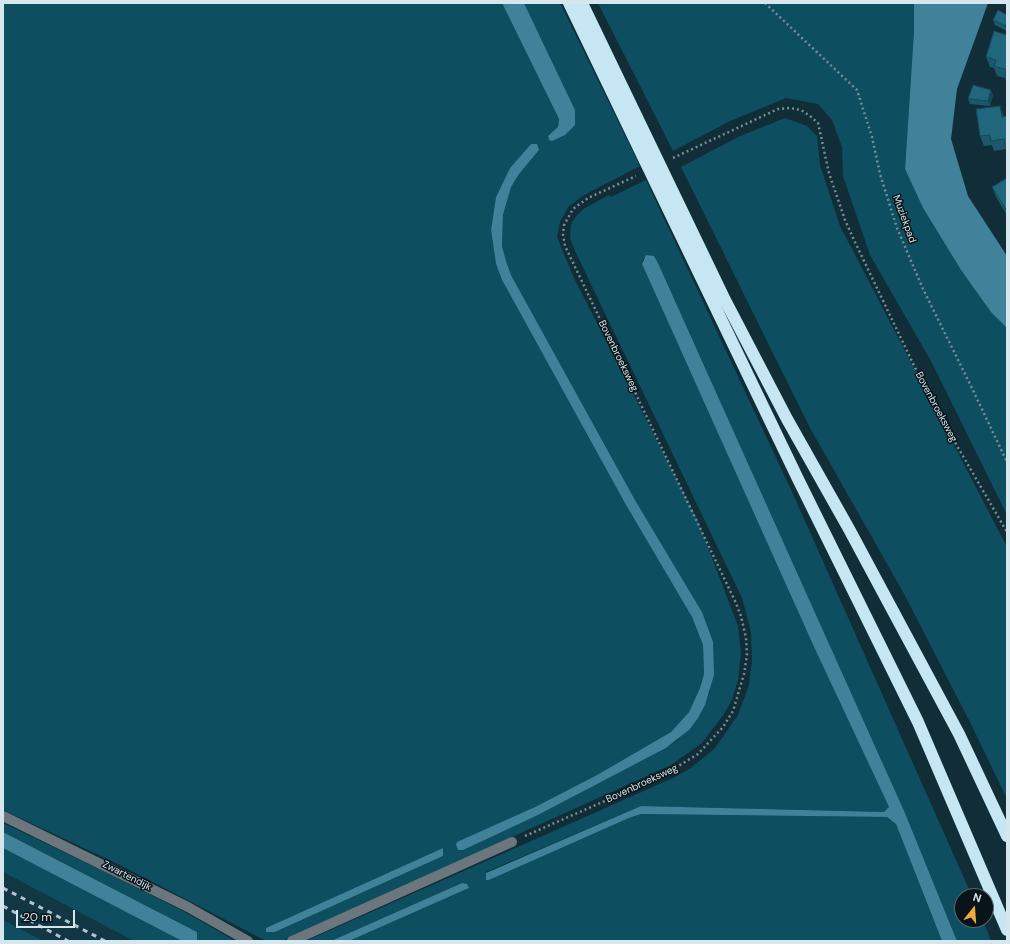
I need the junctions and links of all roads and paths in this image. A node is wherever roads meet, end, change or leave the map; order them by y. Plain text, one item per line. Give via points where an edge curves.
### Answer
1 (569, 3) edge
2 (582, 3) edge
3 (765, 3) edge
4 (673, 158) dead end
5 (637, 176) dead end
6 (1007, 462) edge
7 (1007, 532) edge
8 (3, 816) edge
9 (1007, 836) edge
10 (512, 842) joint
11 (1007, 930) edge
12 (248, 941) edge
13 (292, 941) edge

1 - 11 highway via 798,480 918,722
2 - 9 highway via 726,300 787,419 849,529 958,734
3 - 6 path, Muziekpad via 857,90 897,228 922,290
4 - 7 path, Bovenbroeksweg via 778,109 800,110 818,123 829,173 854,240 931,401
5 - 10 path, Bovenbroeksweg via 588,198 573,209 564,225 565,246 736,601 746,638 744,674 733,711 723,727 698,754 662,776
8 - 12 street, Zwartendijk via 188,907
10 - 13 street

